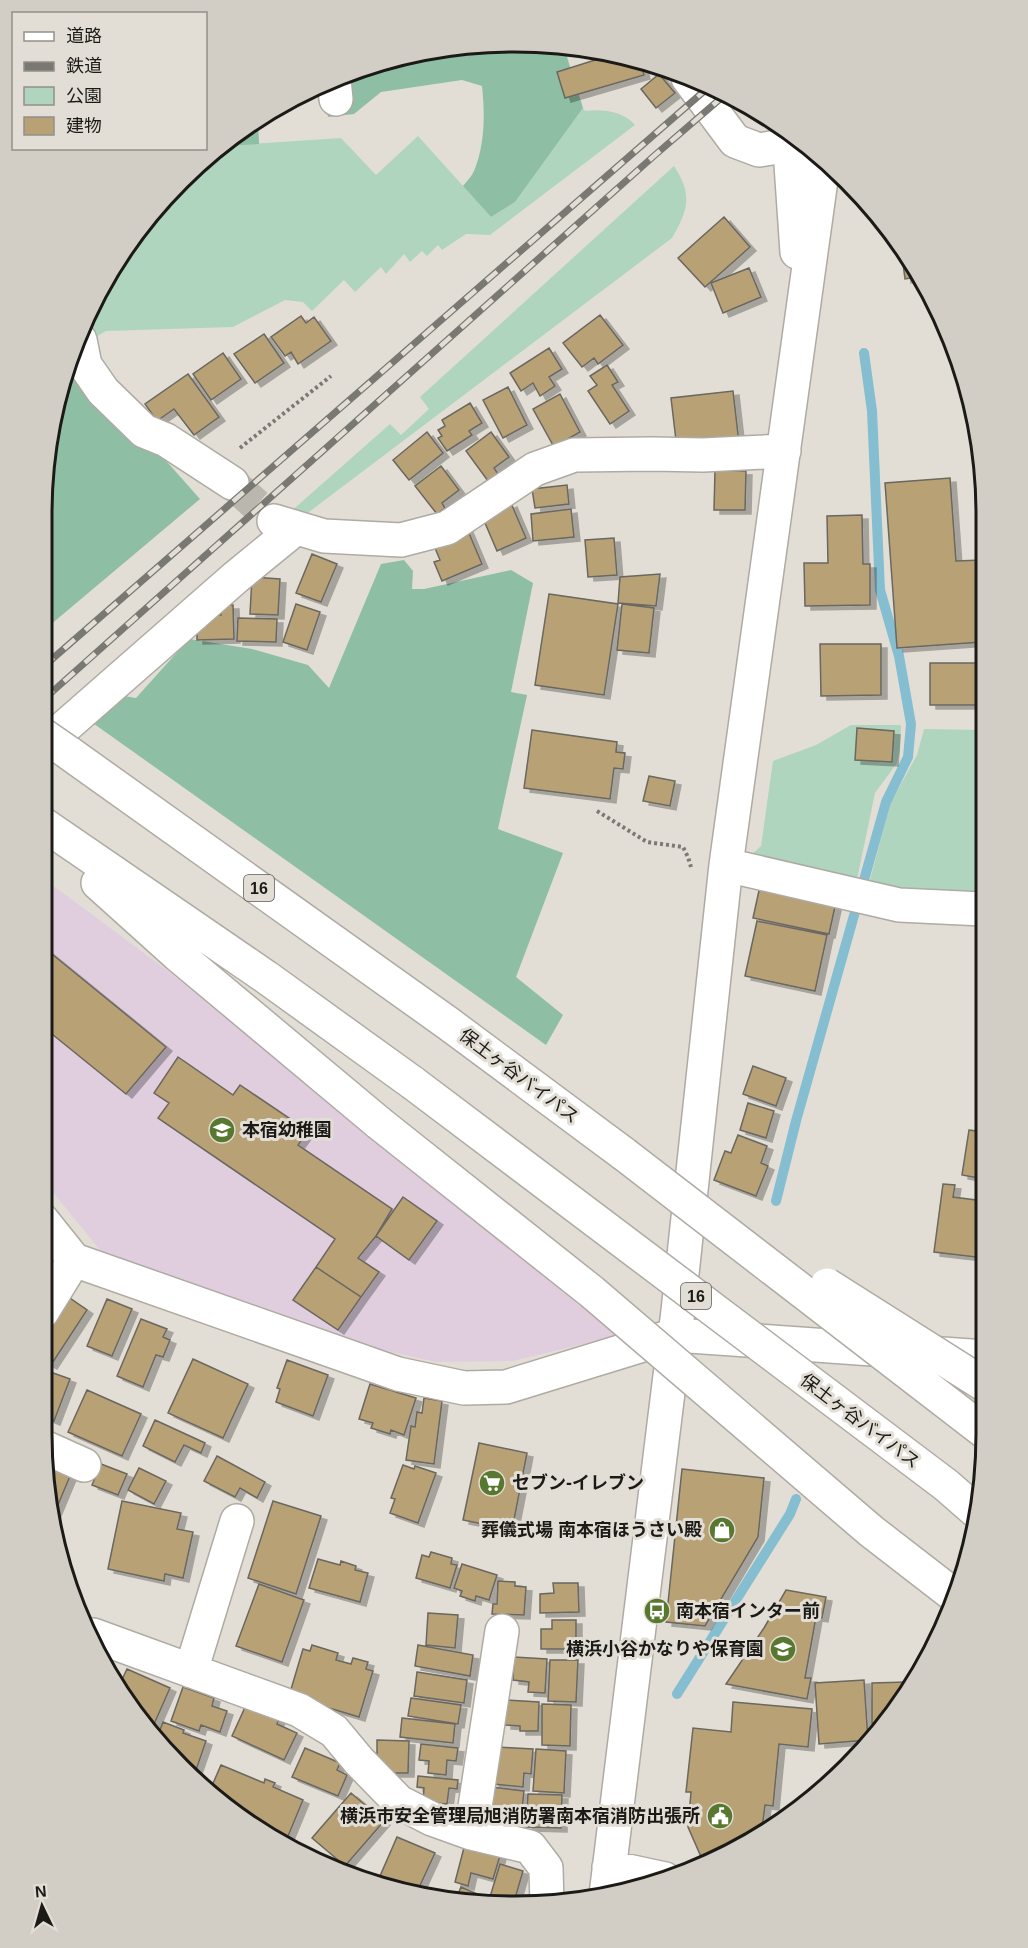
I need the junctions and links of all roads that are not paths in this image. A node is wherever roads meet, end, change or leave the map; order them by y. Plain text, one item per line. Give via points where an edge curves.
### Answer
1 (698, 91) edge
2 (787, 142) edge
3 (793, 147) edge
4 (822, 171) edge
5 (800, 329) junction
6 (82, 352) edge
7 (784, 451) junction
8 (222, 477) tunnel mouth
9 (52, 745) edge
10 (52, 831) edge
11 (52, 840) edge
12 (726, 865) junction
13 (976, 909) edge
14 (624, 1154) junction
15 (52, 1232) edge
16 (74, 1260) junction
17 (52, 1296) edge
18 (675, 1335) junction
19 (976, 1356) edge
20 (976, 1379) edge
21 (976, 1425) edge
22 (53, 1451) edge
23 (84, 1464) dead end
24 (970, 1506) edge
25 (237, 1521) dead end
26 (948, 1590) edge
27 (502, 1631) dead end
28 (100, 1637) edge
29 (191, 1671) junction
30 (471, 1833) junction
31 (632, 1880) edge
32 (607, 1881) edge
33 (547, 1895) edge

1 - 2 main road via 735,141 759,150
3 - 5 main road
4 - 5 main road
5 - 7 main road
6 - 8 main road via 85,365 103,391 144,431 166,440
7 - 9 main road via 574,455 535,470 447,528 401,540 324,536 285,525 236,577
7 - 12 main road
9 - 14 main road, 保土ヶ谷バイパス / 16 via 449,1024
10 - 24 main road, 保土ヶ谷バイパス / 16, bridge via 413,1083
11 - 26 main road, bridge via 178,956 592,1292 871,1531
12 - 13 main road via 899,905
12 - 18 main road
14 - 20 main road, bridge
14 - 21 main road, 保土ヶ谷バイパス / 16, bridge
15 - 16 main road
16 - 17 main road
16 - 18 main road via 398,1374 464,1388 506,1387
18 - 19 main road
18 - 32 main road
22 - 23 main road
25 - 29 main road
27 - 30 main road
28 - 29 main road
29 - 30 main road via 299,1710 334,1731 399,1802
30 - 33 main road via 530,1847 546,1868
31 - 32 main road

